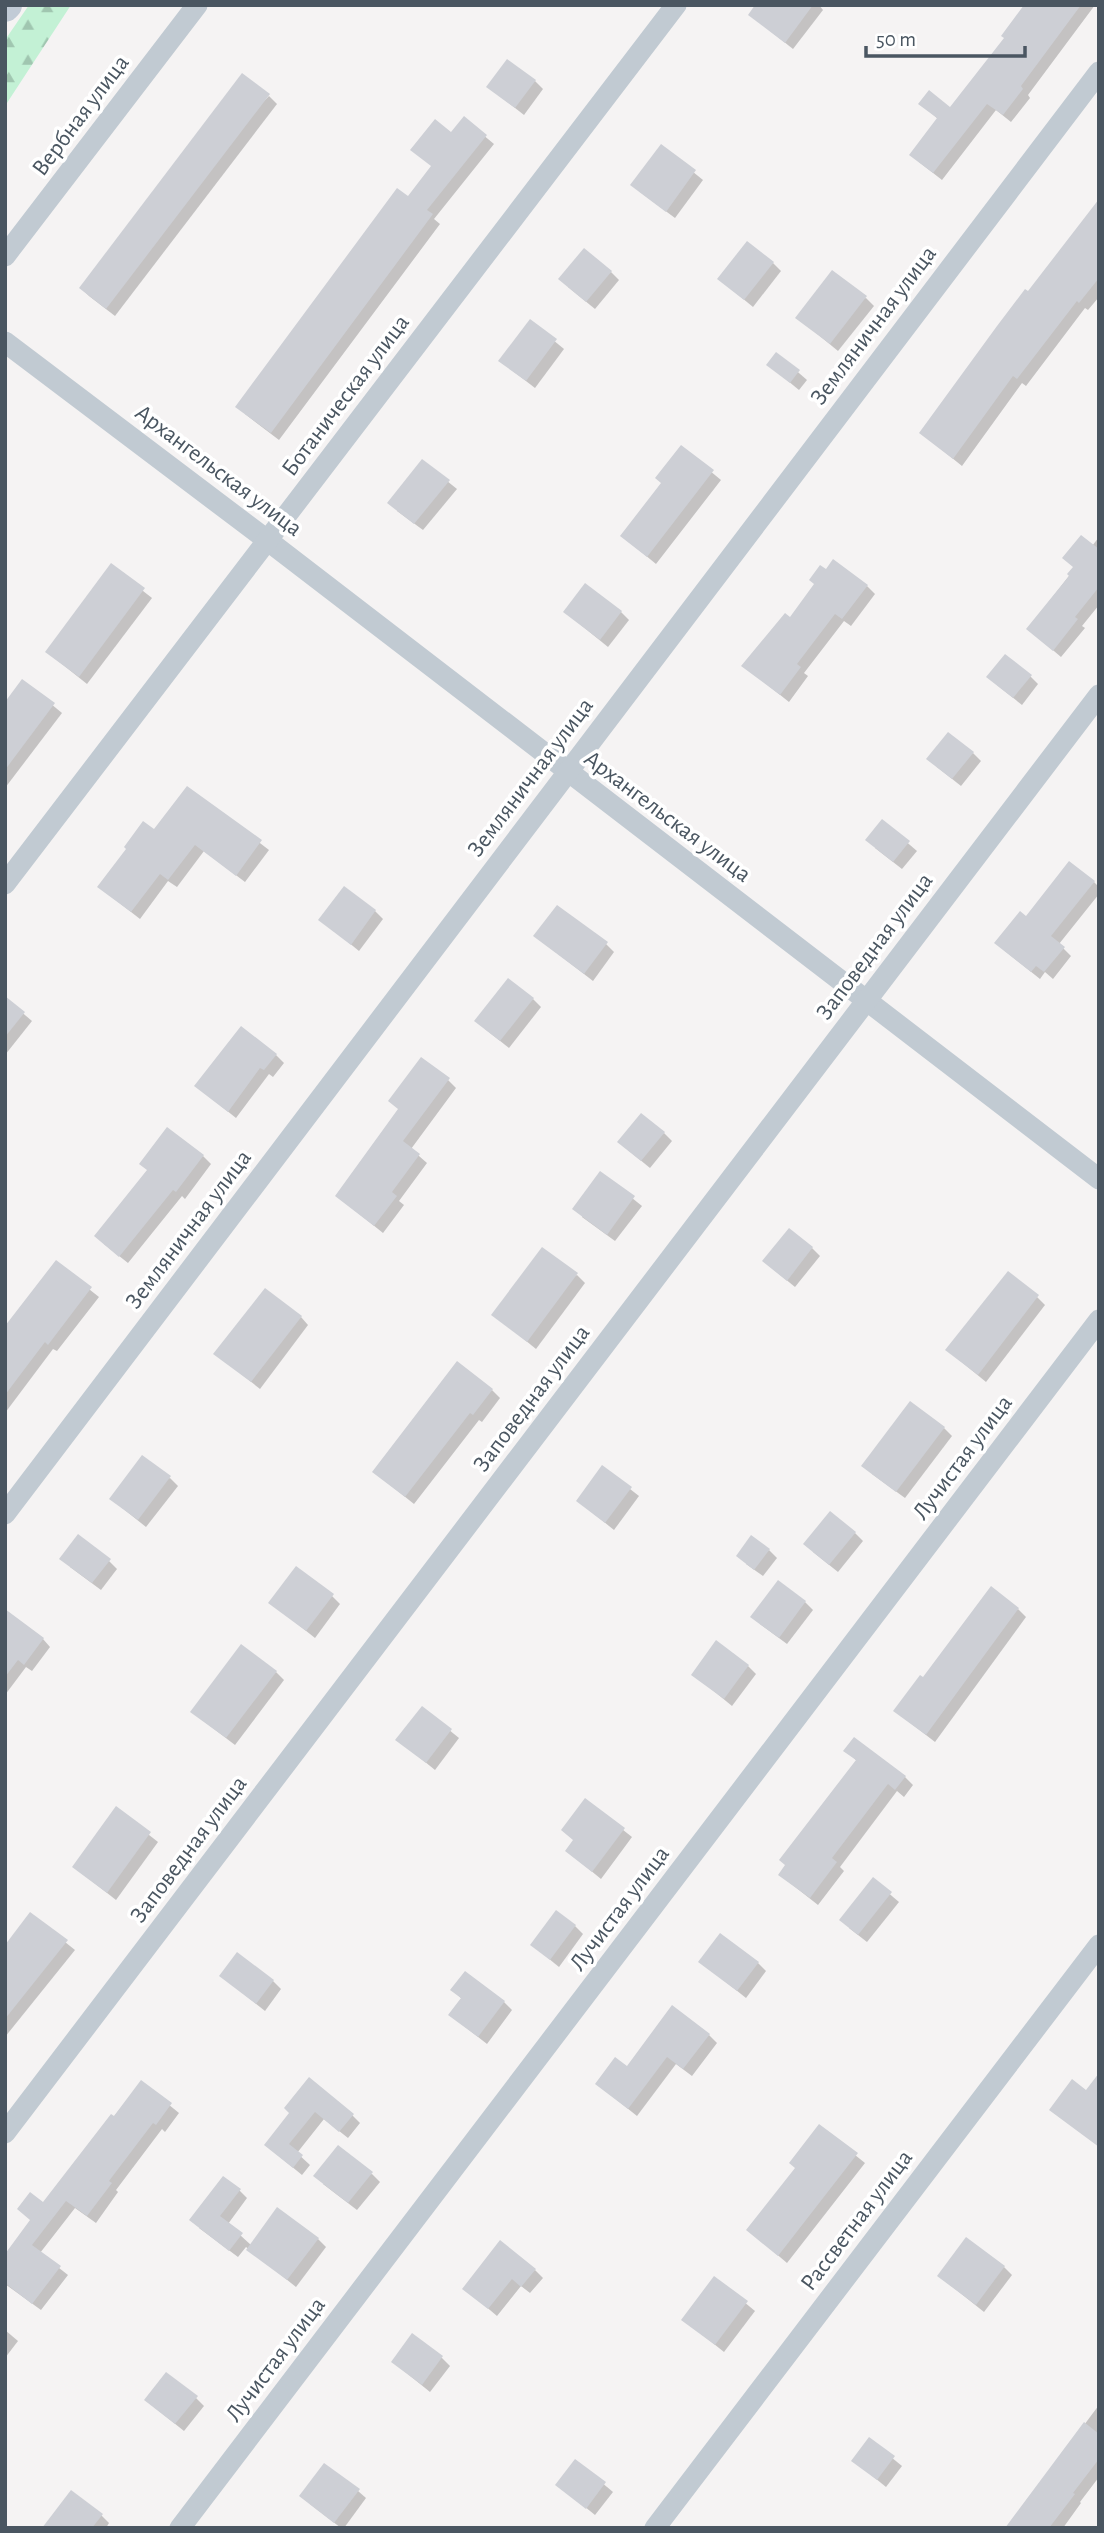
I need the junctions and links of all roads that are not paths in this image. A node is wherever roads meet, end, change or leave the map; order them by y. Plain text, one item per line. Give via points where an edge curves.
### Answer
1 (197, 5) edge
2 (676, 5) edge
3 (1099, 72) edge
4 (5, 256) edge
5 (5, 342) edge
6 (267, 540) junction
7 (1099, 695) edge
8 (567, 771) junction
9 (5, 884) edge
10 (866, 999) junction
11 (1099, 1179) edge
12 (1099, 1320) edge
13 (5, 1514) edge
14 (1099, 1945) edge
15 (5, 2133) edge
16 (180, 2528) edge
17 (654, 2528) edge

1 - 4 street, Вербная улица
2 - 6 street, Ботаническая улица
3 - 8 street, Земляничная улица
5 - 6 street, Архангельская улица
6 - 8 street, Архангельская улица
6 - 9 street, Ботаническая улица
7 - 10 street, Заповедная улица
8 - 10 street, Архангельская улица
8 - 13 street, Земляничная улица
10 - 11 street, Архангельская улица
10 - 15 street, Заповедная улица
12 - 16 street, Лучистая улица
14 - 17 street, Рассветная улица

